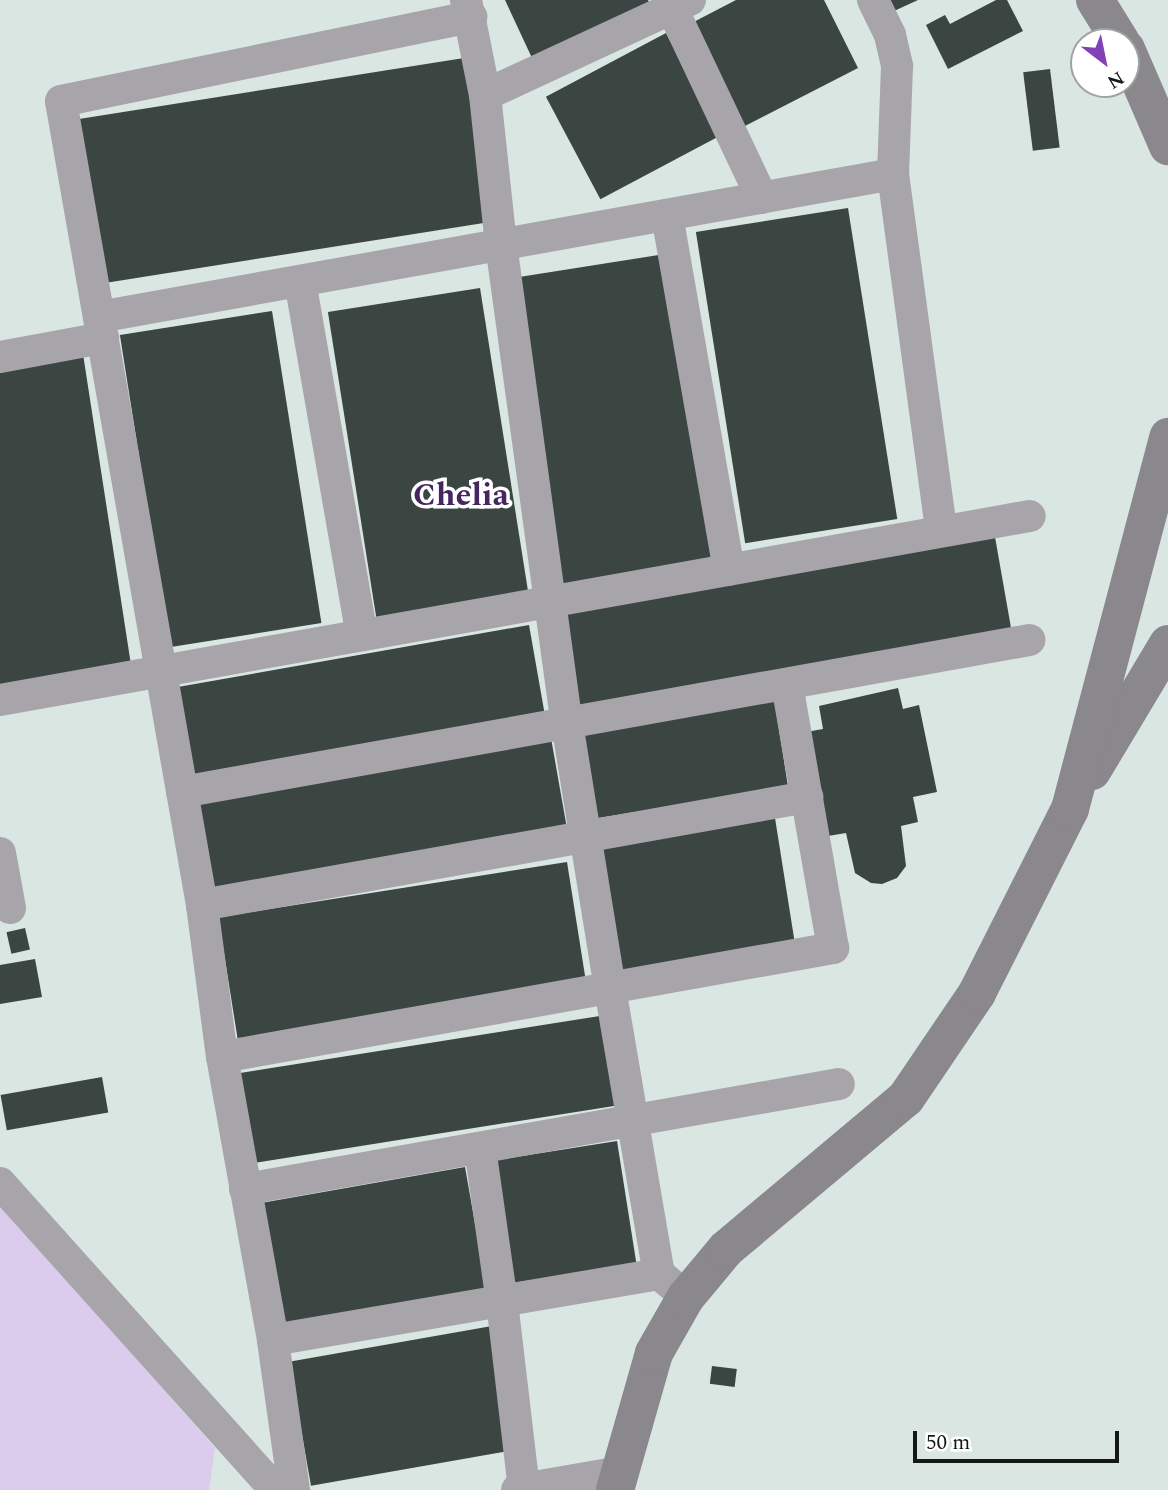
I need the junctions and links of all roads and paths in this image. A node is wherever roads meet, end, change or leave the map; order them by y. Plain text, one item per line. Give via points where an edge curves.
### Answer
1 (873, 0) edge
2 (1095, 0) edge
3 (677, 3) edge
4 (469, 8) edge
5 (1112, 28) edge
6 (1140, 75) edge
7 (485, 95) junction
8 (1157, 106) edge
9 (1168, 146) edge
10 (894, 174) junction
11 (762, 198) junction
12 (667, 215) junction
13 (501, 244) junction
14 (300, 281) junction
15 (101, 328) junction
16 (0, 356) edge
17 (1168, 438) edge
18 (1030, 516) dead end
19 (941, 531) junction
20 (729, 570) junction
21 (550, 602) junction
22 (362, 635) junction
23 (1029, 640) dead end
24 (1168, 644) edge
25 (161, 671) junction
26 (787, 684) junction
27 (0, 700) edge
28 (567, 723) junction
29 (182, 792) junction
30 (807, 797) junction
31 (1070, 809) junction
32 (585, 837) junction
33 (0, 853) edge
34 (202, 905) junction
35 (10, 908) dead end
36 (610, 988) junction
37 (222, 1057) junction
38 (839, 1084) dead end
39 (633, 1121) junction
40 (480, 1148) junction
41 (0, 1183) edge
42 (245, 1189) junction
43 (673, 1286) junction
44 (502, 1302) junction
45 (272, 1340) junction
46 (617, 1481) edge
47 (275, 1490) edge
48 (294, 1490) edge
49 (521, 1490) edge

1 - 10 street via 890,35 897,66
2 - 5 main road
3 - 7 street
3 - 11 street
4 - 7 street
4 - 15 street via 61,101
6 - 8 main road
7 - 13 street
8 - 9 main road
10 - 11 street
10 - 19 street
11 - 12 street
12 - 13 street
12 - 20 street
13 - 14 street
13 - 21 street
14 - 15 street
14 - 22 street
15 - 16 street
15 - 25 street
17 - 31 main road
18 - 19 street
19 - 20 street
20 - 21 street
21 - 22 street
21 - 28 street
22 - 25 street
23 - 26 street
24 - 31 main road
25 - 27 street
25 - 29 street
26 - 28 street
26 - 30 street
28 - 29 street
28 - 32 street
29 - 34 street
30 - 32 street
30 - 36 street via 833,948
31 - 43 main road via 978,993 906,1098 726,1249
32 - 34 street
32 - 36 street
33 - 35 street
34 - 37 street
36 - 37 street
36 - 39 street
37 - 42 street
38 - 39 street
39 - 40 street
39 - 43 street
40 - 42 street
40 - 44 street
41 - 47 street
42 - 45 street
43 - 44 street
43 - 46 main road
44 - 45 street
44 - 49 street
45 - 48 street
46 - 49 street

